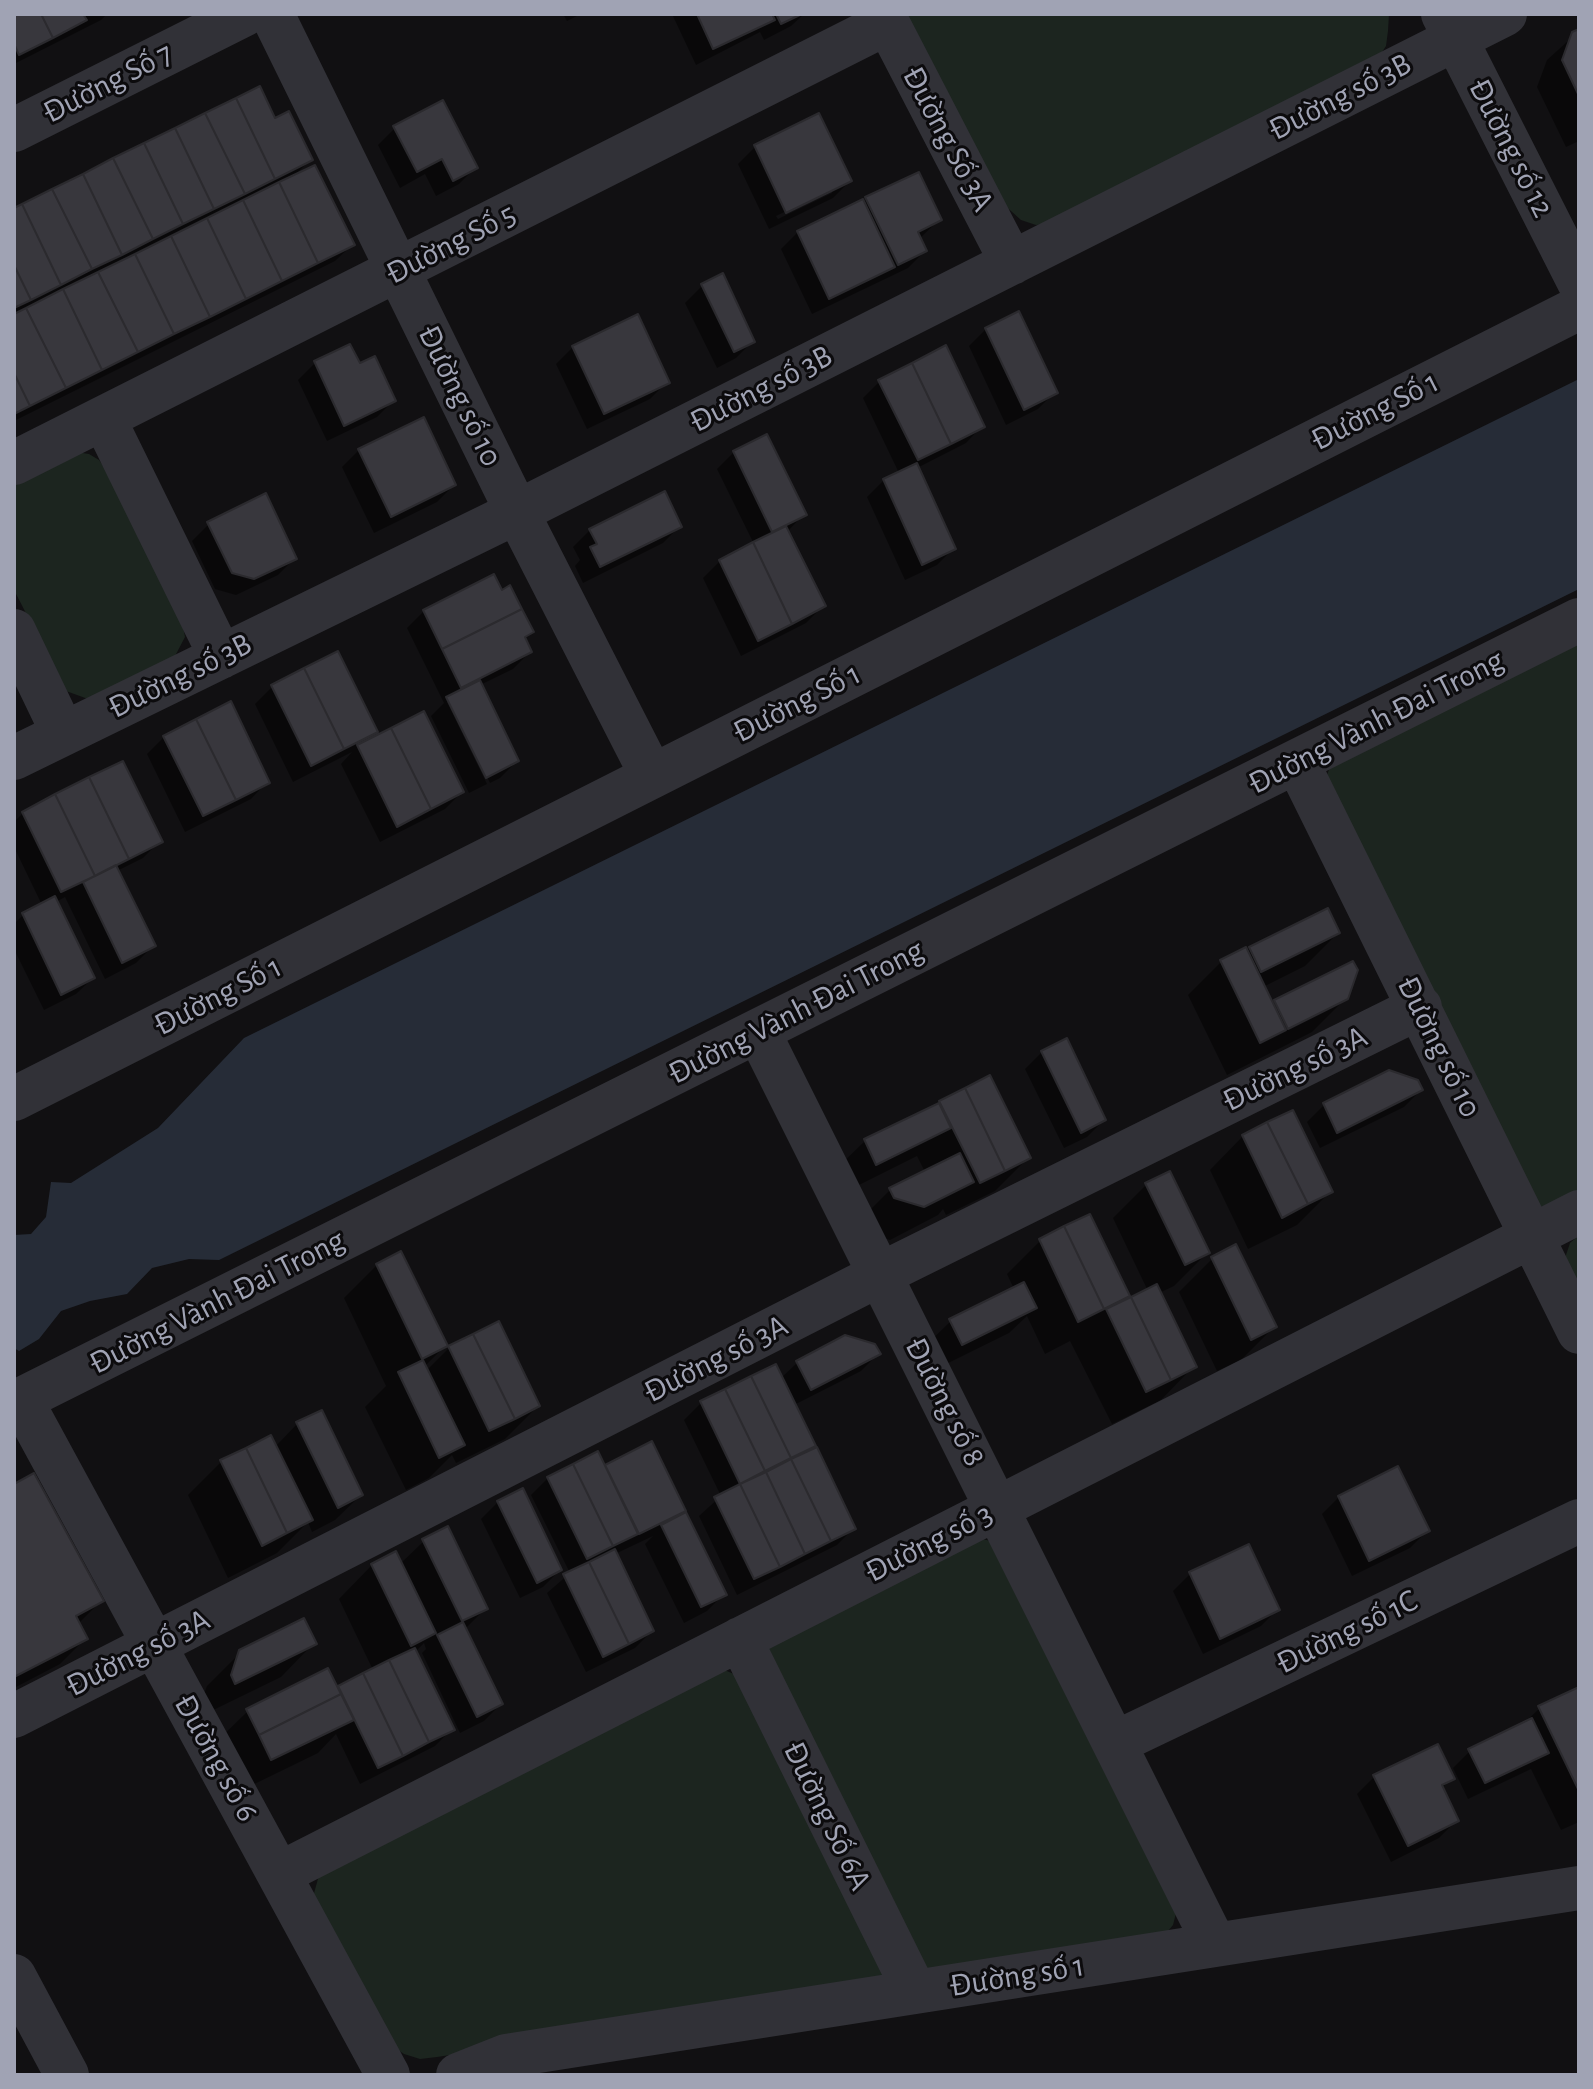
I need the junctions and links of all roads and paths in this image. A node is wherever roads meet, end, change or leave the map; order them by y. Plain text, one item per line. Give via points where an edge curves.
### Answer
1 (245, 14) edge
2 (272, 14) edge
3 (1505, 14) edge
4 (885, 18) edge
5 (1449, 26) edge
6 (14, 130) edge
7 (1012, 263) junction
8 (398, 271) junction
9 (1579, 282) edge
10 (1579, 308) edge
11 (104, 419) junction
12 (14, 463) edge
13 (517, 512) junction
14 (1579, 620) edge
15 (14, 631) edge
16 (221, 657) junction
17 (63, 733) junction
18 (14, 758) edge
19 (1297, 762) junction
20 (652, 776) junction
21 (1420, 1007) junction
22 (758, 1031) junction
23 (14, 1099) edge
24 (1579, 1212) edge
25 (1531, 1236) junction
26 (881, 1274) junction
27 (1579, 1332) edge
28 (17, 1401) edge
29 (998, 1508) junction
30 (1579, 1521) edge
31 (740, 1639) junction
32 (154, 1645) junction
33 (14, 1716) edge
34 (1115, 1743) junction
35 (279, 1874) junction
36 (1579, 1888) edge
37 (1215, 1945) junction
38 (14, 1976) edge
39 (915, 1992) junction
40 (67, 2075) edge
41 (388, 2075) edge
42 (458, 2075) edge

1 - 6 street, Đường Số 7
2 - 8 street, Đường số 10
3 - 5 street, Đường số 3B
4 - 7 street, Đường Số 3A
4 - 8 street, Đường Số 5
5 - 7 street, Đường số 3B
5 - 9 street, Đường số 12
7 - 13 street, Đường số 3B
8 - 11 street, Đường Số 5
8 - 13 street, Đường số 10
10 - 20 street, Đường Số 1
11 - 12 street, Đường Số 5
11 - 16 street
13 - 16 street, Đường số 3B
13 - 20 street, Đường số 10
14 - 19 street, Đường Vành Đai Trong
15 - 17 street
16 - 17 street, Đường số 3B
17 - 18 street, Đường số 3B
19 - 21 street, Đường số 10
19 - 22 street, Đường Vành Đai Trong
20 - 23 street, Đường Số 1
21 - 25 street, Đường số 10
21 - 26 street, Đường số 3A
22 - 26 street, Đường số 8
22 - 28 street, Đường Vành Đai Trong
24 - 25 street, Đường số 3
25 - 27 street, Đường số 10
25 - 29 street, Đường số 3
26 - 29 street, Đường số 8
26 - 32 street, Đường số 3A
28 - 32 street, Đường số 6
29 - 31 street, Đường số 3
29 - 34 street, Đường số 8
30 - 34 street, Đường số 1C
31 - 35 street, Đường số 3
31 - 39 street, Đường Số 6A
32 - 33 street, Đường số 3A
32 - 35 street, Đường số 6
34 - 37 street, Đường số 8
35 - 41 street, Đường số 6
36 - 37 street, Đường số 1
37 - 39 street, Đường số 1
38 - 40 street
39 - 42 street, Đường số 1 via 506,2056

